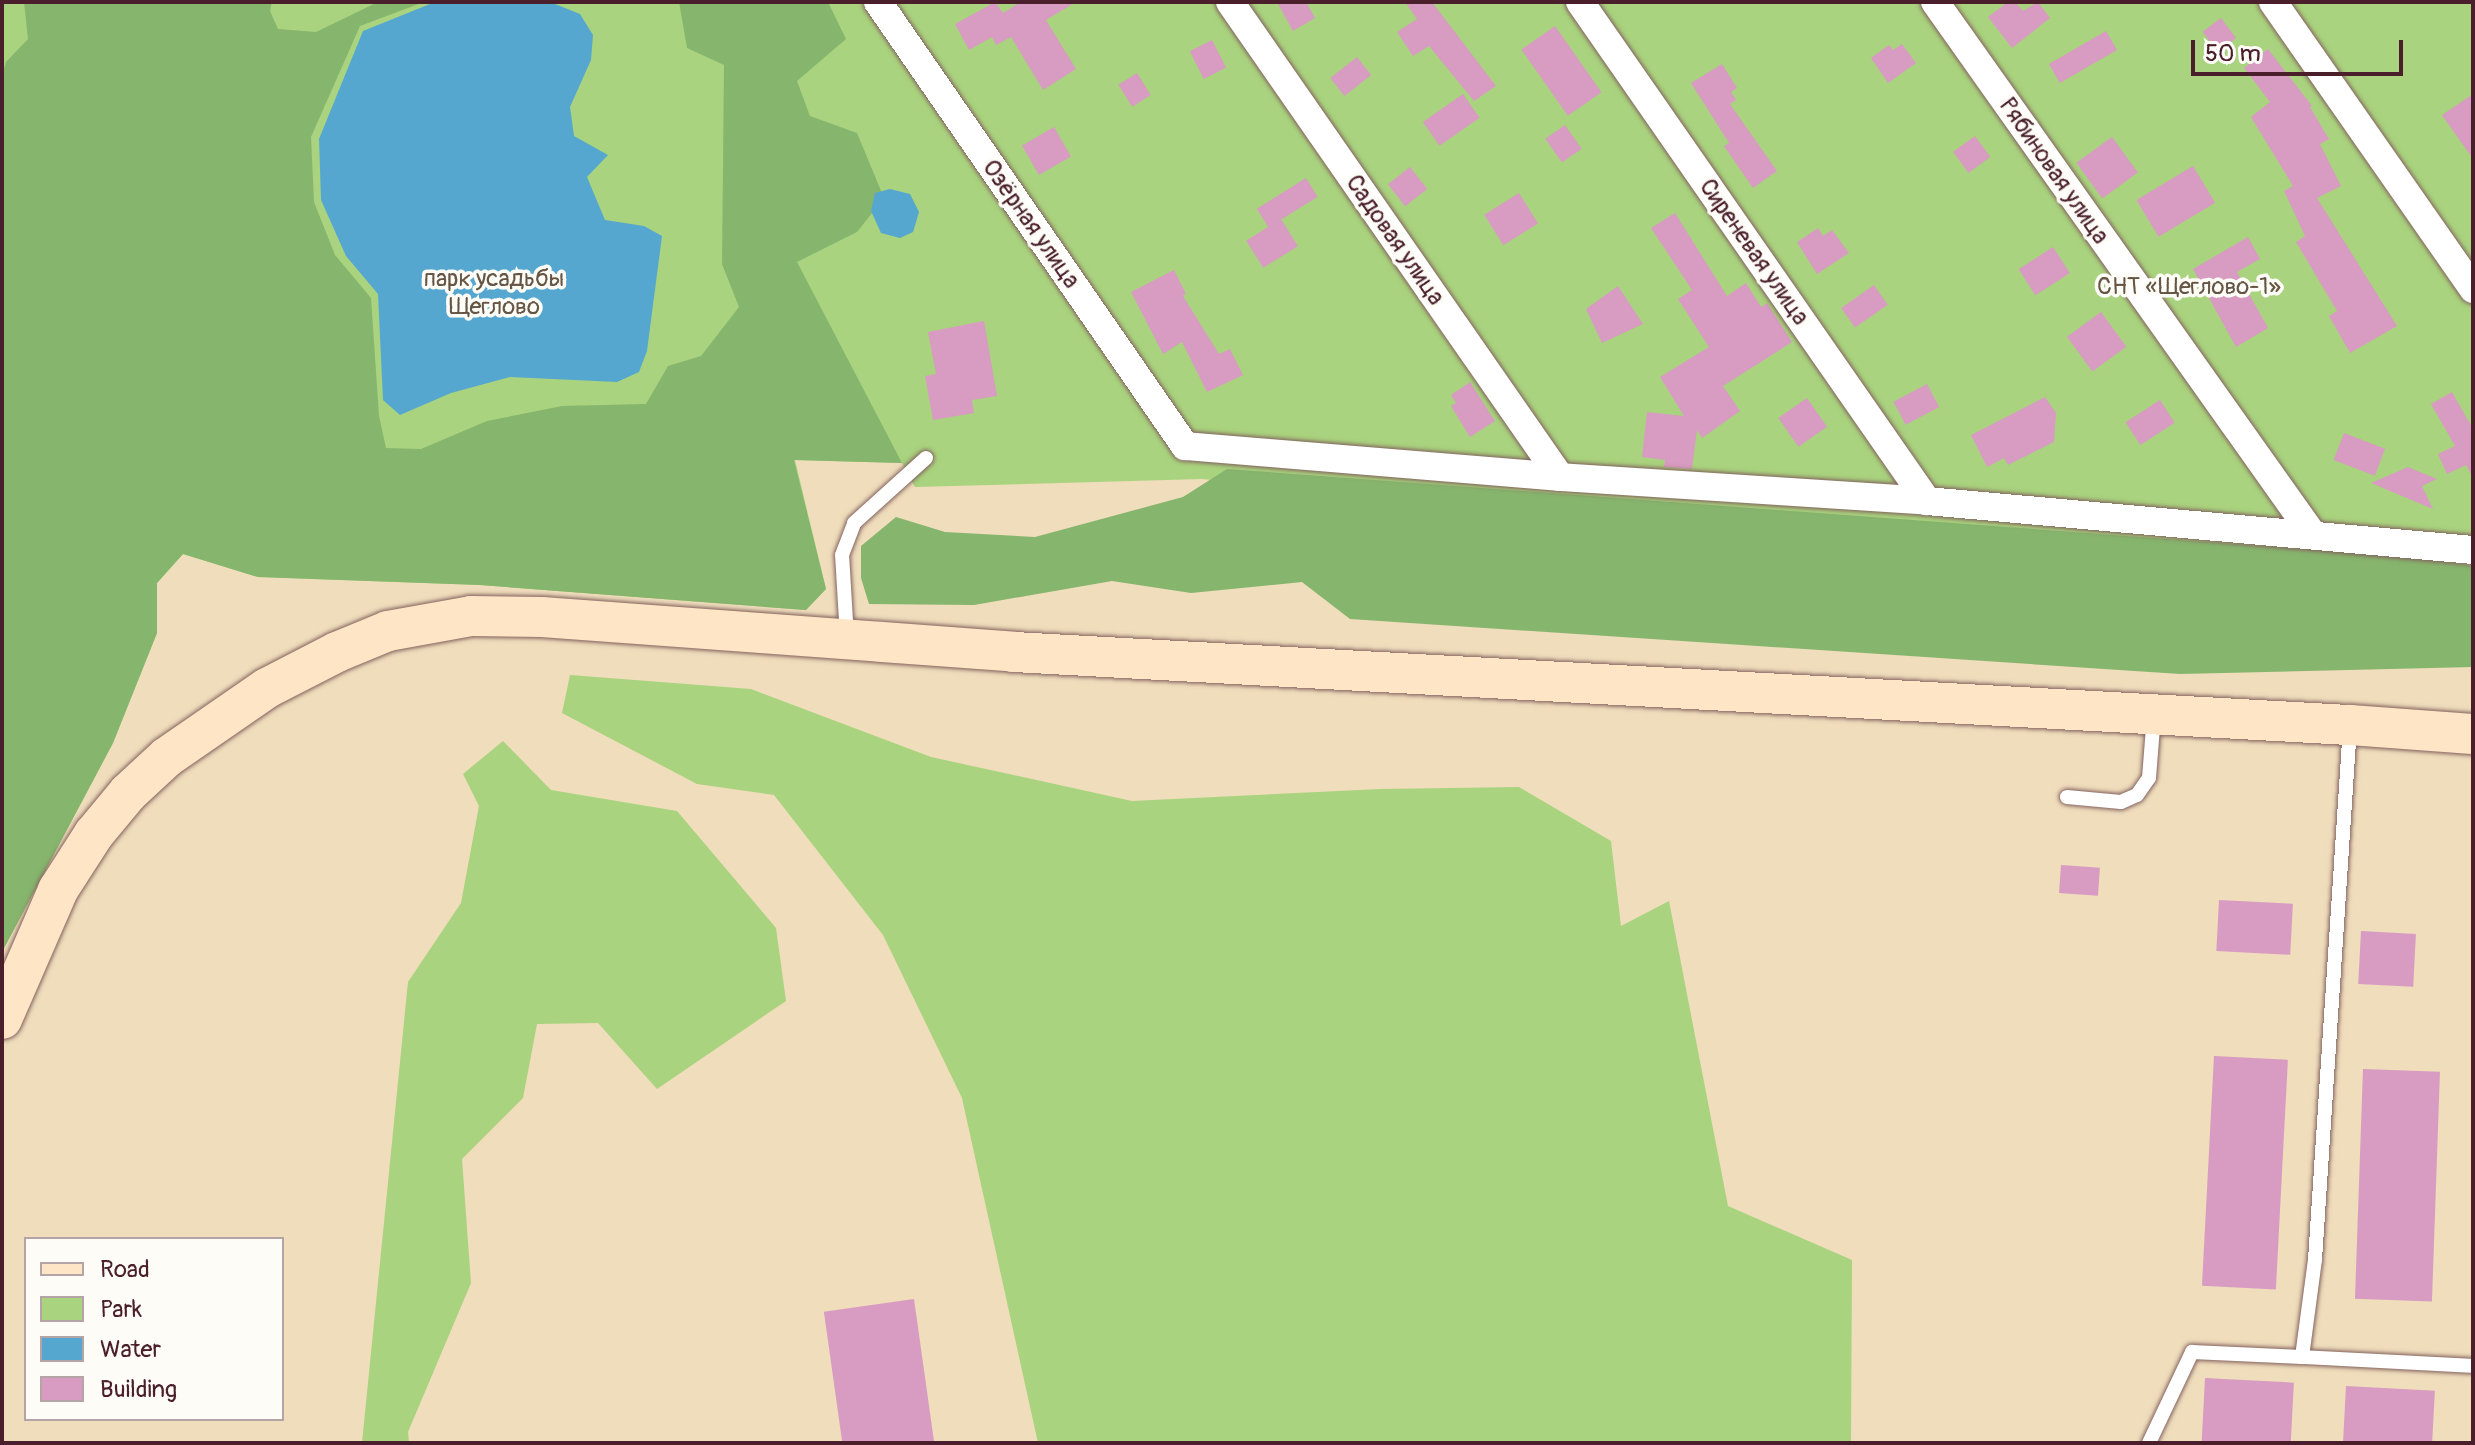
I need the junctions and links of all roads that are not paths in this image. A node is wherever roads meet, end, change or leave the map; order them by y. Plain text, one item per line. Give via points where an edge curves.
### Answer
1 (878, 2) edge
2 (1230, 2) edge
3 (1580, 2) edge
4 (1935, 2) edge
5 (2273, 2) edge
6 (2473, 289) edge
7 (926, 458) dead end
8 (1560, 477) junction
9 (1927, 501) junction
10 (2313, 535) junction
11 (2473, 550) edge
12 (847, 638) junction
13 (2154, 714) junction
14 (2350, 725) junction
15 (2473, 734) edge
16 (2067, 797) dead end
17 (2, 1019) edge
18 (2302, 1357) junction
19 (2473, 1366) edge
20 (2149, 1443) edge

1 - 8 street, Озёрная улица via 1185,446
2 - 8 street, Садовая улица
3 - 9 street, Сиреневая улица
4 - 10 street, Рябиновая улица
5 - 6 street
7 - 12 lane via 854,523 842,555
8 - 9 street
9 - 10 street
10 - 11 street
12 - 13 main road via 1044,654
12 - 17 main road via 471,616 388,631 337,652 215,722 128,793 58,890
13 - 14 main road
13 - 16 lane via 2149,778 2137,795 2121,802
14 - 15 main road
14 - 18 lane via 2315,1260
18 - 19 lane
18 - 20 lane via 2192,1352

